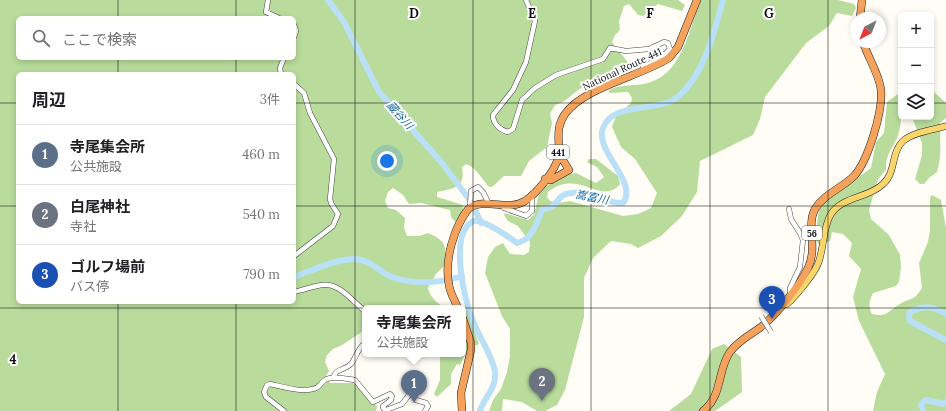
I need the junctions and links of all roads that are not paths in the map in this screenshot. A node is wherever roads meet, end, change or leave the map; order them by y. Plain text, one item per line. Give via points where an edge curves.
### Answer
1 (268, 0) edge
2 (526, 0) edge
3 (697, 0) edge
4 (862, 0) edge
5 (861, 12) edge
6 (270, 16) edge
7 (865, 48) edge
8 (283, 60) edge
9 (281, 72) edge
10 (638, 73) junction
11 (296, 86) edge
12 (946, 126) edge
13 (558, 152) junction
14 (545, 180) junction
15 (532, 194) junction
16 (489, 204) junction
17 (502, 205) junction
18 (470, 207) junction
19 (789, 208) dead end
20 (296, 254) edge
21 (296, 291) edge
22 (790, 294) junction
23 (457, 305) edge
24 (782, 306) junction
25 (362, 308) edge
26 (761, 316) dead end
27 (466, 328) edge
28 (771, 332) dead end
29 (362, 347) edge
30 (334, 378) junction
31 (284, 411) edge
32 (425, 411) edge
33 (462, 411) edge
34 (703, 411) edge

1 - 6 street via 266,12
2 - 10 street via 535,21 526,62 513,90 493,115 496,124 504,130 508,132 513,129 522,100 556,75 603,59 610,48 639,50 668,43 670,49 666,54
3 - 10 highway, National Route 441 / 441 via 674,53 662,62
4 - 5 highway
7 - 22 highway, 56 via 881,91 877,120 865,160 858,172 826,196 814,211 811,261
8 - 9 street
10 - 13 highway, National Route 441 / 441 via 582,98 573,105 565,113 560,124 557,137
11 - 20 street via 304,94 310,113 334,159 330,199 338,214 333,226
12 - 24 main road via 904,140 898,148 891,174 886,181 875,190 843,203 836,209 828,220 817,268 798,293
13 - 14 highway, National Route 441 / 441 via 555,166
13 - 14 highway, National Route 441 / 441 via 569,170 551,180
14 - 15 highway, National Route 441 / 441
15 - 17 highway, National Route 441 / 441 via 519,203
15 - 17 street via 532,211 526,216
16 - 17 highway, National Route 441 / 441
16 - 18 highway, National Route 441 / 441 via 474,204
16 - 18 street via 478,187 471,191
18 - 23 highway via 457,228 450,252 449,285
19 - 22 street via 791,219 803,240 800,267 790,288
21 - 25 street via 328,285 347,294
22 - 24 highway, 56
24 - 34 highway, 56 via 770,319 733,348 724,364 717,392
26 - 28 street, bridge
27 - 33 highway via 471,350 461,393
29 - 30 street via 352,364 337,372
30 - 31 street via 325,380 319,388 313,389 300,390 267,385 264,392 266,397
30 - 32 street via 355,380 373,402 390,394 391,400 383,406 386,410 398,406 409,395 414,395 416,400 426,403 428,406

